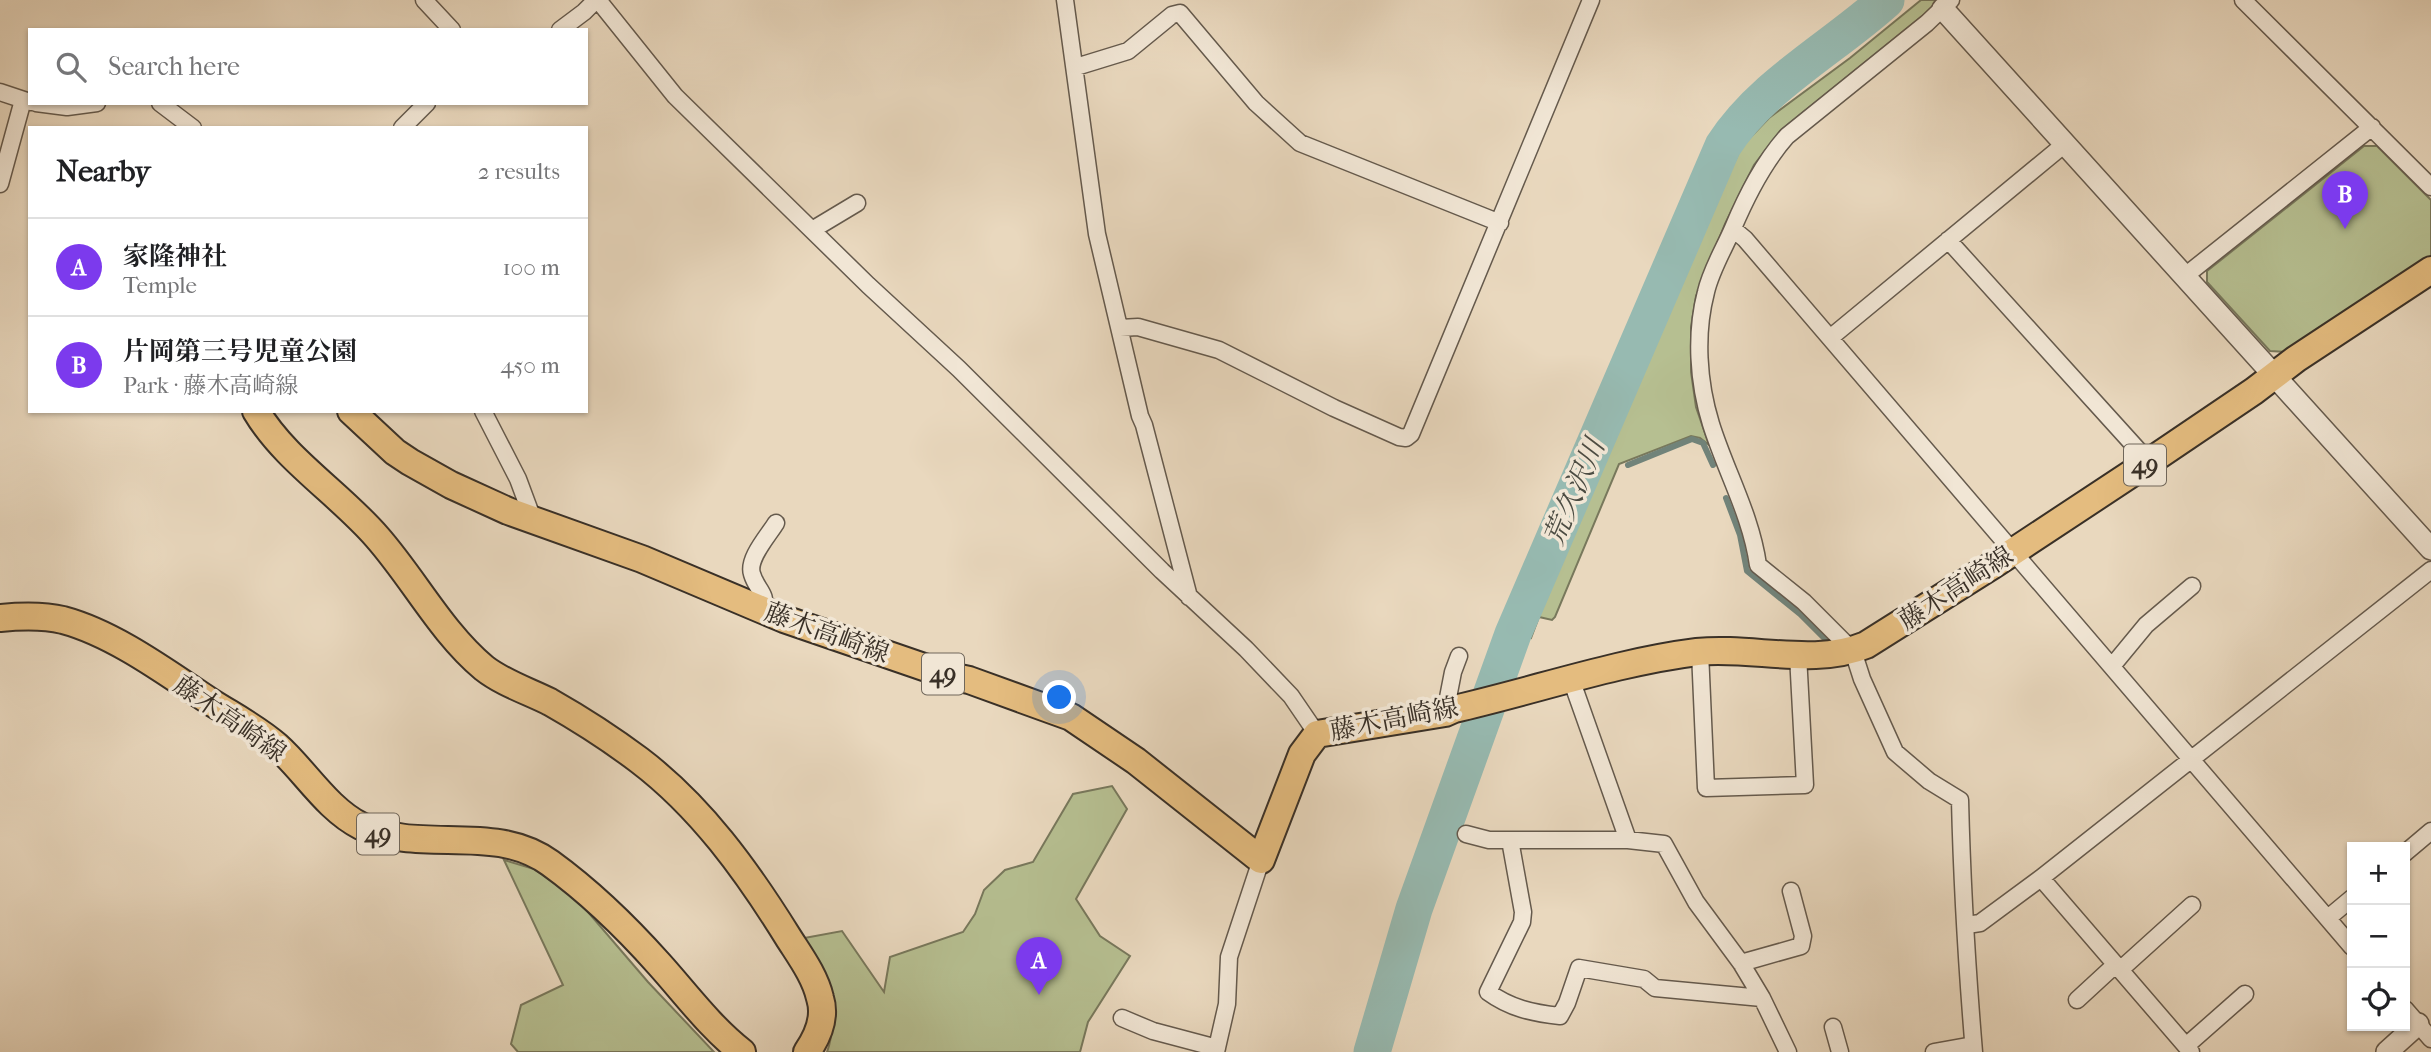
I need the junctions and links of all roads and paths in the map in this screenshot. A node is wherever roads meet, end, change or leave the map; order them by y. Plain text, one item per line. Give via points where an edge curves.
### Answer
1 (424, 0) edge
2 (1065, 0) edge
3 (1591, 0) edge
4 (593, 1) edge
5 (2249, 2) edge
6 (1947, 4) edge
7 (450, 28) edge
8 (563, 28) edge
9 (1076, 67) junction
10 (0, 92) edge
11 (28, 101) edge
12 (28, 104) edge
13 (54, 105) edge
14 (82, 105) edge
15 (163, 105) edge
16 (425, 105) edge
17 (190, 126) edge
18 (404, 126) edge
19 (2372, 127) junction
20 (2066, 143) junction
21 (0, 184) edge
22 (2431, 187) edge
23 (857, 203) dead end
24 (1500, 223) junction
25 (1732, 229) junction
26 (812, 230) junction
27 (1948, 240) junction
28 (2431, 270) edge
29 (2185, 276) junction
30 (1120, 328) junction
31 (1830, 338) junction
32 (2275, 375) junction
33 (257, 413) edge
34 (353, 413) edge
35 (484, 413) edge
36 (2148, 462) junction
37 (534, 522) junction
38 (776, 523) dead end
39 (2431, 549) edge
40 (2013, 551) junction
41 (2431, 570) edge
42 (2192, 586) dead end
43 (1189, 597) junction
44 (764, 611) junction
45 (0, 618) edge
46 (1853, 651) junction
47 (1700, 652) junction
48 (1798, 655) junction
49 (1459, 656) dead end
50 (2113, 665) junction
51 (1571, 679) junction
52 (1450, 711) junction
53 (1317, 734) junction
54 (2192, 759) junction
55 (2431, 831) edge
56 (1466, 834) dead end
57 (1510, 840) junction
58 (1628, 840) junction
59 (2410, 849) edge
60 (1261, 860) junction
61 (2041, 878) junction
62 (1791, 891) dead end
63 (2347, 902) edge
64 (2192, 905) dead end
65 (2328, 918) junction
66 (1967, 925) junction
67 (2347, 941) edge
68 (1741, 963) junction
69 (2117, 967) junction
70 (2245, 994) dead end
71 (1762, 998) junction
72 (2077, 1000) dead end
73 (1122, 1018) dead end
74 (2418, 1024) edge
75 (1833, 1027) dead end
76 (1974, 1049) edge
77 (2189, 1049) edge
78 (1216, 1050) edge
79 (742, 1052) edge
80 (807, 1052) edge
81 (1788, 1052) edge
82 (1840, 1052) edge
83 (1934, 1052) edge
84 (2386, 1052) edge

1 - 7 street
2 - 9 street
3 - 24 street
4 - 8 street
4 - 26 street via 675,96
5 - 19 street
6 - 20 street
6 - 25 street via 1787,136 1762,169
9 - 24 street via 1128,51 1180,13 1256,103 1300,143
9 - 30 street via 1097,234
10 - 11 street
12 - 21 street
13 - 14 street
15 - 17 street
16 - 18 street
19 - 22 street
19 - 29 street
20 - 27 street
20 - 29 street
23 - 26 street
24 - 30 street via 1406,438 1334,408 1219,350 1138,327
25 - 31 street
25 - 46 street via 1709,281 1702,315 1700,368 1707,411 1751,526 1758,565
26 - 43 street
27 - 31 street
27 - 36 street
28 - 32 main road, 藤木高崎線 / 49
29 - 32 street
30 - 43 street
31 - 40 street
32 - 36 main road, 藤木高崎線 / 49
32 - 39 street
33 - 80 main road via 303,466 376,536 441,621 485,668 551,703 636,758 711,828 760,894 814,980 822,1020
34 - 37 main road, 藤木高崎線 / 49 via 410,462
35 - 37 street
36 - 40 main road, 藤木高崎線 / 49
37 - 44 main road, 藤木高崎線 / 49 via 642,559
38 - 44 street via 753,560 751,572 766,599
40 - 46 main road, 藤木高崎線 / 49
40 - 50 street
41 - 54 street
42 - 50 street via 2146,625
43 - 53 street via 1291,696
44 - 60 main road, 藤木高崎線 / 49 via 1071,717 1136,761
45 - 79 main road, 藤木高崎線 / 49 via 63,620 104,637 261,734 342,814 379,834 404,839 486,840 515,846 547,861 607,910
46 - 48 main road, 藤木高崎線 / 49
46 - 66 street via 1891,747 1928,781 1960,800
47 - 48 main road, 藤木高崎線 / 49
47 - 48 street via 1706,788 1805,785
47 - 51 main road, 藤木高崎線 / 49
49 - 52 street
50 - 54 street
51 - 52 main road, 藤木高崎線 / 49
51 - 58 street
52 - 53 main road, 藤木高崎線 / 49
53 - 60 main road, 藤木高崎線 via 1302,754
54 - 61 street
54 - 65 street
55 - 59 street
56 - 57 street
57 - 58 street
57 - 71 street via 1523,912 1488,992 1503,1003 1560,1016 1579,968 1644,979 1655,988
58 - 68 street via 1664,844 1696,902
60 - 78 street via 1228,957 1227,1004
61 - 66 street via 1980,923
61 - 69 street
62 - 68 street via 1803,936 1801,946
63 - 65 street
64 - 69 street
65 - 67 street
66 - 76 street
68 - 71 street
69 - 72 street
69 - 77 street
70 - 77 street
71 - 81 street
73 - 78 street
74 - 84 street
75 - 82 street
76 - 83 street

